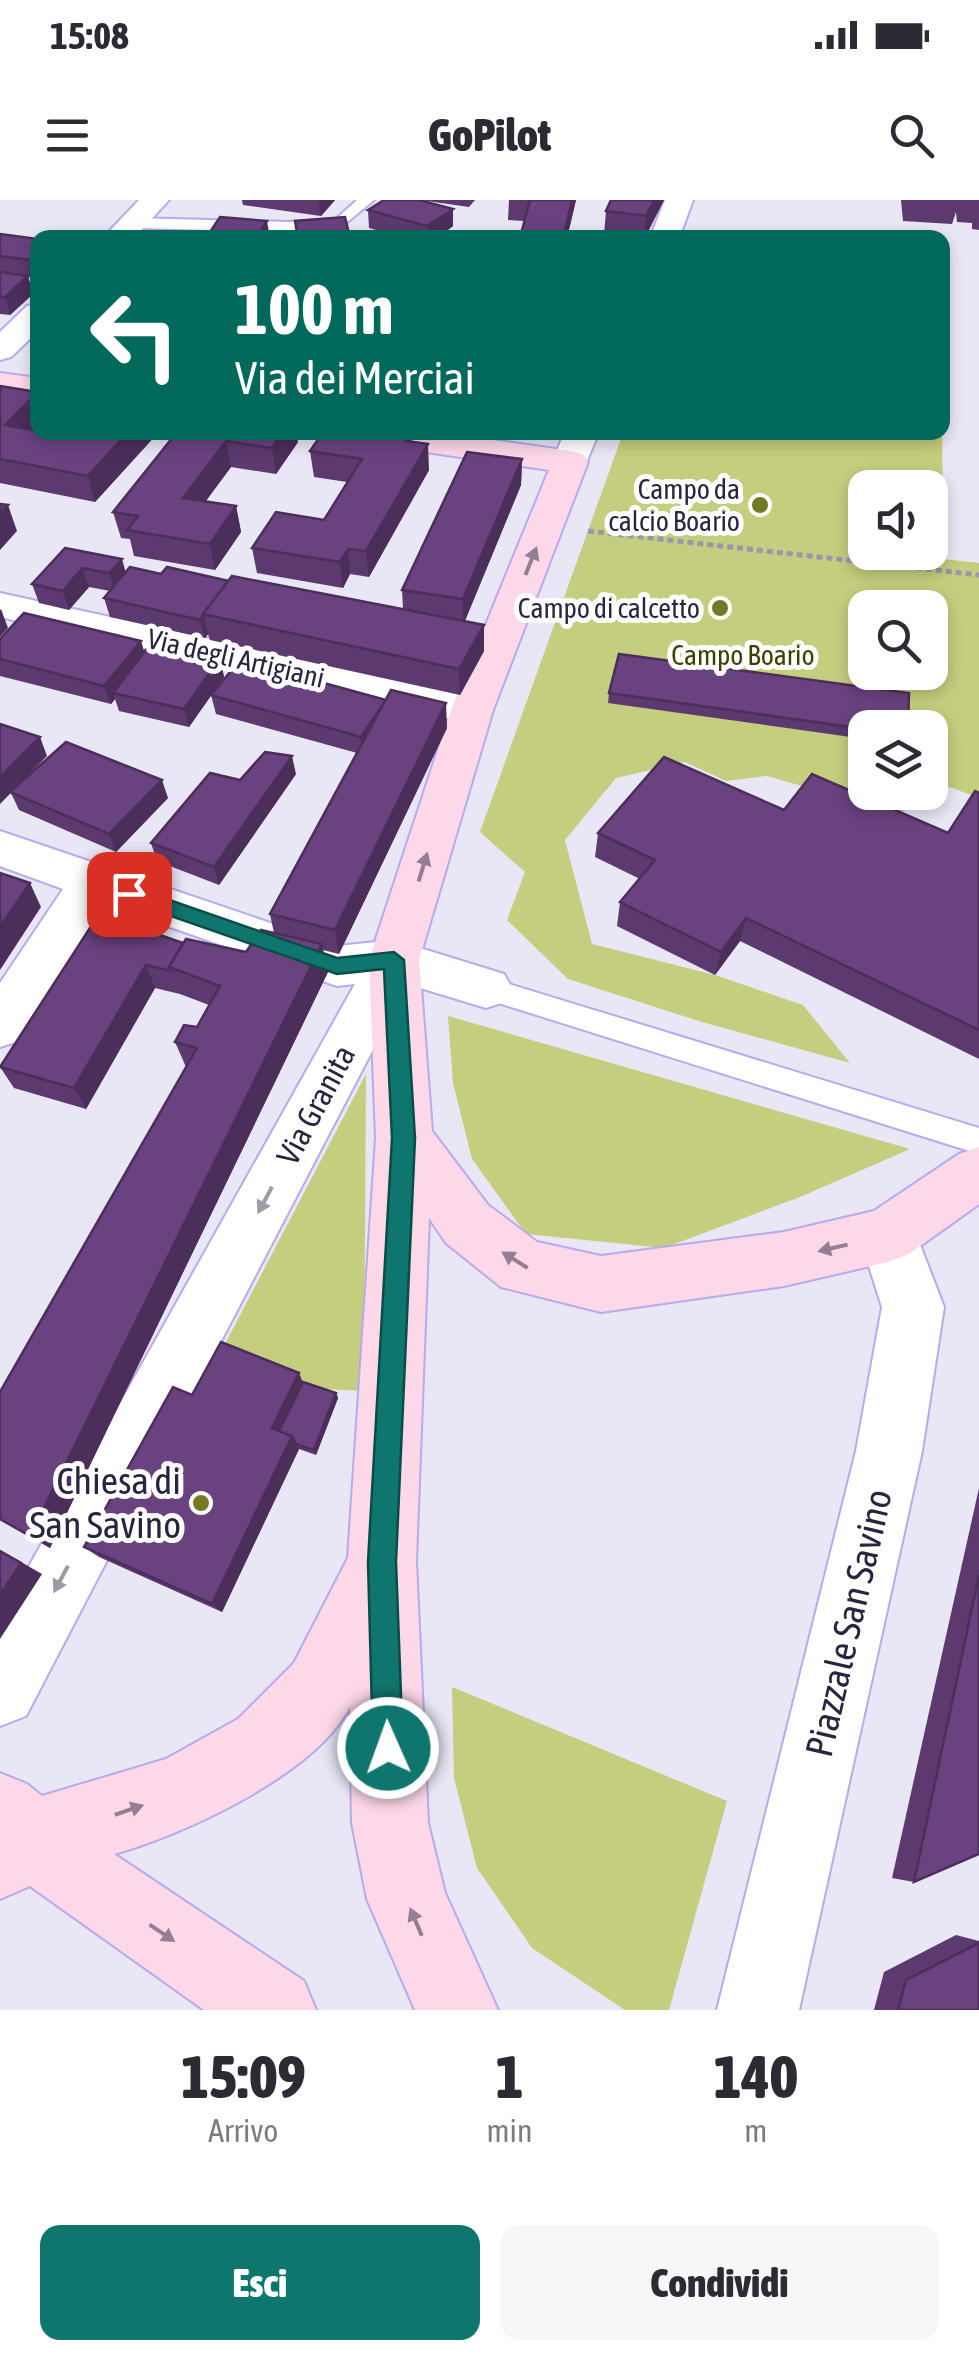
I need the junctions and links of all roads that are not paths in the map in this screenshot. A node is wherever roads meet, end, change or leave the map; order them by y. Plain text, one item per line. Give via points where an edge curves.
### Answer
1 (155, 200) edge
2 (366, 200) edge
3 (680, 200) edge
4 (125, 230) edge
5 (667, 230) edge
6 (30, 321) edge
7 (0, 350) edge
8 (0, 383) edge
9 (30, 387) edge
10 (474, 440) edge
11 (576, 447) edge
12 (0, 605) edge
13 (472, 710) junction
14 (0, 848) edge
15 (94, 881) junction
16 (394, 960) junction
17 (486, 988) joint
18 (0, 1026) edge
19 (404, 1138) junction
20 (979, 1140) edge
21 (979, 1172) edge
22 (888, 1236) junction
23 (382, 1562) junction
24 (0, 1690) edge
25 (12, 1836) edge
26 (275, 2010) edge
27 (457, 2010) edge
28 (758, 2010) edge

1 - 4 street
2 - 4 lane via 340,223
3 - 5 street
6 - 7 street
8 - 9 main road
10 - 11 main road
13 -> 11 main road, Via Granita
12 - 13 street, Via degli Artigiani
16 -> 13 main road, Via Granita
14 - 15 street
15 - 16 street via 337,966
15 - 18 street
16 - 17 street
16 - 19 main road
16 -> 24 street, Via Granita
17 - 20 lane
22 -> 19 main road via 784,1259 601,1284 522,1267 467,1224
19 - 23 main road
21 - 22 main road
22 - 28 street, Piazzale San Savino via 913,1306 890,1451
25 -> 23 main road via 123,1813 188,1789 264,1745 320,1688
27 -> 23 main road via 407,1899 390,1823
25 -> 26 main road

